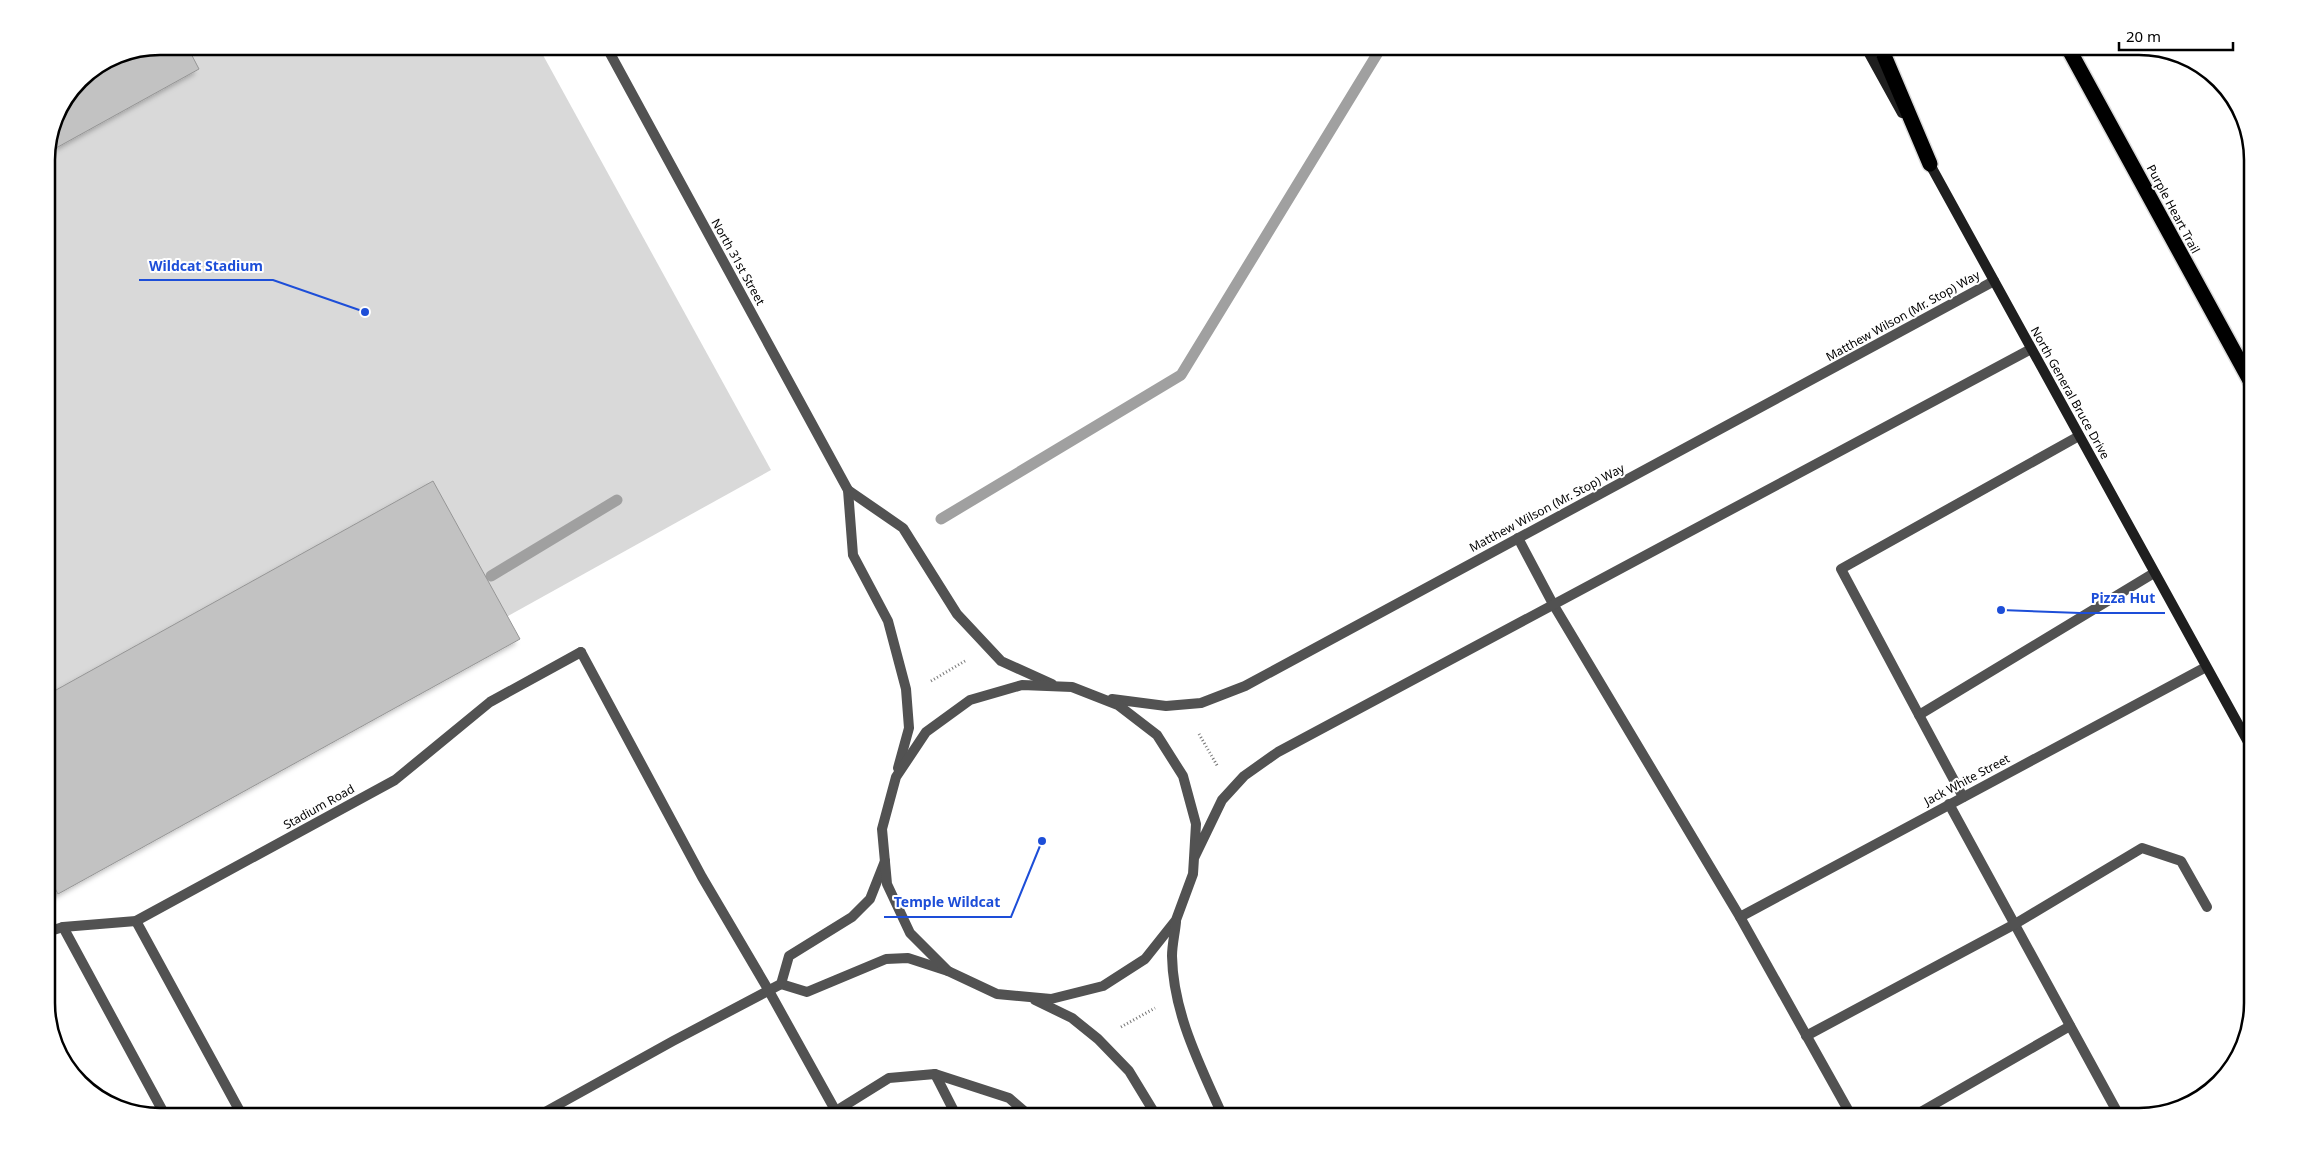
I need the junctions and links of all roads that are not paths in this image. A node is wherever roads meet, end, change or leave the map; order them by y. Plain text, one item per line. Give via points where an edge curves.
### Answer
1 (611, 55) edge
2 (1870, 55) edge
3 (1884, 55) edge
4 (2072, 55) edge
5 (1930, 164) junction
6 (1994, 281) junction
7 (2031, 349) junction
8 (2244, 370) edge
9 (2079, 436) junction
10 (848, 490) junction
11 (1518, 538) junction
12 (2154, 573) junction
13 (1553, 604) junction
14 (2206, 667) junction
15 (1057, 687) junction
16 (1098, 697) junction
17 (1919, 715) junction
18 (2244, 735) edge
19 (896, 777) junction
20 (1963, 797) junction
21 (1949, 804) junction
22 (1194, 858) junction
23 (885, 861) junction
24 (2207, 907) dead end
25 (1740, 916) junction
26 (1176, 920) junction
27 (136, 921) junction
28 (2015, 924) junction
29 (63, 927) junction
30 (55, 929) edge
31 (948, 971) junction
32 (781, 984) junction
33 (769, 991) junction
34 (1030, 997) junction
35 (2070, 1026) junction
36 (1806, 1036) junction
37 (935, 1074) junction
38 (161, 1108) edge
39 (238, 1108) edge
40 (552, 1108) edge
41 (835, 1108) edge
42 (846, 1108) edge
43 (952, 1108) edge
44 (1021, 1108) edge
45 (1151, 1108) edge
46 (1219, 1108) edge
47 (1847, 1108) edge
48 (1928, 1108) edge
49 (2115, 1108) edge

1 - 10 street, North 31st Street
2 - 5 main road, North General Bruce Drive
3 - 5 highway
4 - 8 highway, Purple Heart Trail
5 - 6 main road, North General Bruce Drive
6 - 7 main road, North General Bruce Drive
6 - 11 street, Matthew Wilson (Mr. Stop) Way
7 - 9 main road, North General Bruce Drive
7 - 13 street
9 - 12 main road, North General Bruce Drive
9 - 17 street via 1841,569
10 - 15 street, North 31st Street via 903,528 957,614 1001,661
10 - 19 street, North 31st Street via 853,555 888,621 906,689 909,728
11 - 13 street
11 - 16 street, Matthew Wilson (Mr. Stop) Way via 1245,686 1201,703 1166,706
12 - 14 main road, North General Bruce Drive
12 - 17 street
13 - 22 street via 1278,752 1244,776 1222,800
13 - 25 street
14 - 18 main road, North General Bruce Drive
14 - 20 street, Jack White Street
15 - 16 street via 1072,687
15 - 19 street via 1022,685 970,700 926,732
16 - 22 street via 1118,705 1157,736 1183,776 1196,824
17 - 20 street
19 - 23 street, North 31st Street via 882,830
20 - 21 street, Jack White Street
21 - 25 street, Jack White Street
21 - 28 street
22 - 26 street via 1193,874
23 - 31 street, North 31st Street via 887,884 910,933
23 - 32 street via 870,899 852,917 789,956
24 - 28 street via 2181,861 2142,848
25 - 36 street
26 - 34 street via 1145,959 1104,986 1051,999
26 - 46 street via 1172,955 1175,987 1189,1040
27 - 29 street, Stadium Road
27 - 33 street, Stadium Road via 394,780 490,702 581,652 702,877
27 - 39 street
28 - 35 street
28 - 36 street
29 - 30 street, Stadium Road
29 - 38 street
31 - 32 street via 908,958 886,959 807,992
31 - 34 street via 997,994
32 - 33 street
33 - 40 street
33 - 41 street
34 - 45 street via 1072,1018 1098,1040 1128,1071
35 - 48 street
35 - 49 street
36 - 47 street
37 - 42 street via 889,1078
37 - 43 street
37 - 44 street via 1009,1098

